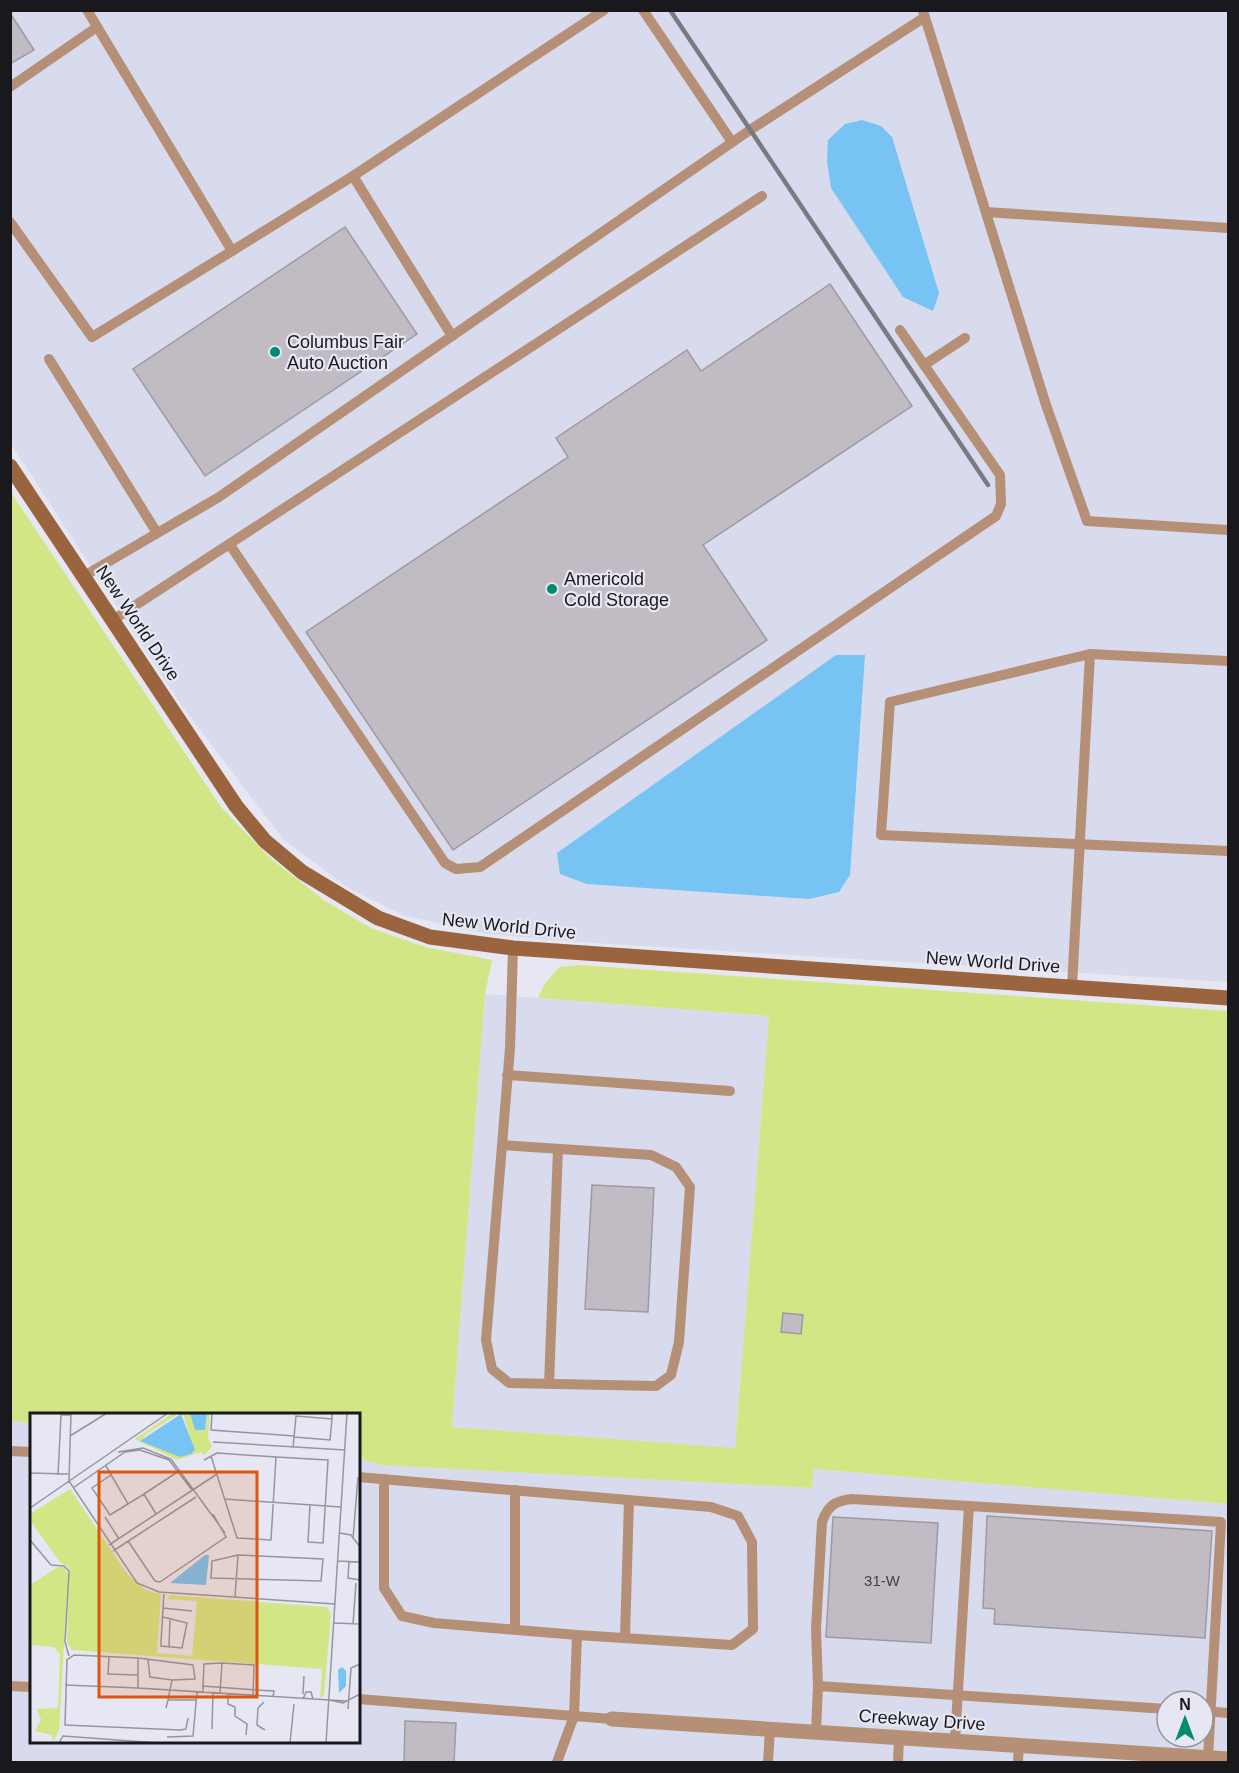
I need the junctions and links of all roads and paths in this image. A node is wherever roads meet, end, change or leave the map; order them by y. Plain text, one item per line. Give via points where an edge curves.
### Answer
1 (87, 10) edge
2 (604, 10) edge
3 (643, 10) edge
4 (924, 14) edge
5 (97, 27) junction
6 (10, 87) edge
7 (732, 142) junction
8 (353, 176) junction
9 (762, 196) dead end
10 (986, 212) junction
11 (10, 222) edge
12 (1228, 228) edge
13 (232, 251) junction
14 (900, 330) dead end
15 (452, 336) junction
16 (965, 338) dead end
17 (49, 359) dead end
18 (924, 365) junction
19 (10, 466) edge
20 (1228, 530) edge
21 (157, 533) junction
22 (230, 545) junction
23 (84, 576) junction
24 (114, 620) junction
25 (1090, 654) junction
26 (1228, 661) edge
27 (1082, 844) junction
28 (1228, 851) edge
29 (513, 948) junction
30 (1072, 987) junction
31 (1228, 998) edge
32 (507, 1075) junction
33 (730, 1091) dead end
34 (502, 1145) junction
35 (558, 1149) junction
36 (549, 1384) junction
37 (10, 1451) edge
38 (30, 1452) edge
39 (360, 1477) edge
40 (384, 1479) junction
41 (515, 1490) junction
42 (629, 1500) junction
43 (969, 1506) junction
44 (515, 1630) junction
45 (577, 1635) junction
46 (625, 1638) junction
47 (10, 1686) edge
48 (818, 1686) junction
49 (30, 1687) edge
50 (1209, 1689) edge
51 (958, 1695) junction
52 (360, 1699) edge
53 (1155, 1708) edge
54 (574, 1716) junction
55 (612, 1719) joint
56 (770, 1729) junction
57 (816, 1732) junction
58 (899, 1738) junction
59 (956, 1742) junction
60 (1019, 1745) junction
61 (1208, 1749) edge
62 (1208, 1758) junction
63 (1228, 1759) edge
64 (557, 1762) edge
65 (768, 1762) edge
66 (898, 1762) edge
67 (1018, 1762) edge

1 - 5 lane
2 - 8 lane
3 - 7 lane
4 - 7 lane
4 - 10 lane
5 - 6 lane
5 - 13 lane
7 - 15 lane
8 - 13 lane
8 - 15 lane
9 - 22 lane
10 - 12 lane
10 - 20 lane via 1087,521
11 - 13 lane via 92,337
14 - 18 lane
15 - 21 lane via 219,497
16 - 18 lane
17 - 21 lane
18 - 22 lane via 1000,475 1001,504 996,516 480,867 456,869 445,863
19 - 23 street, New World Drive
21 - 23 lane
22 - 24 lane
23 - 24 street, New World Drive
24 - 29 street, New World Drive via 236,806 265,841 302,872 344,900 430,937
25 - 26 lane
25 - 27 lane
25 - 27 lane via 890,702 881,835
27 - 28 lane
27 - 30 lane
29 - 30 street, New World Drive
29 - 32 lane
30 - 31 street, New World Drive
32 - 33 lane
32 - 34 lane
34 - 35 lane
34 - 36 lane via 486,1340 492,1369 509,1383
35 - 36 lane
35 - 36 lane via 651,1155 676,1167 690,1186 679,1342 670,1375 656,1386
37 - 38 lane
39 - 40 lane
40 - 41 lane
40 - 44 lane via 384,1588 402,1616 434,1623
41 - 42 lane
41 - 44 lane
42 - 46 lane
42 - 46 lane via 711,1507 738,1516 752,1542 753,1629 732,1645
43 - 48 lane via 852,1500 837,1501 826,1509 816,1629
43 - 50 lane via 1221,1522
43 - 51 lane
44 - 45 lane
45 - 46 lane
45 - 54 lane
47 - 49 lane
48 - 51 lane
48 - 57 lane
51 - 53 lane
51 - 59 lane
52 - 54 lane
54 - 55 lane
54 - 64 lane
55 - 56 street, Creekway Drive
56 - 57 street, Creekway Drive
56 - 65 lane
57 - 58 street, Creekway Drive
58 - 59 street, Creekway Drive
58 - 66 lane
59 - 60 street, Creekway Drive
60 - 62 street, Creekway Drive
60 - 67 lane
61 - 62 lane
62 - 63 street, Creekway Drive

